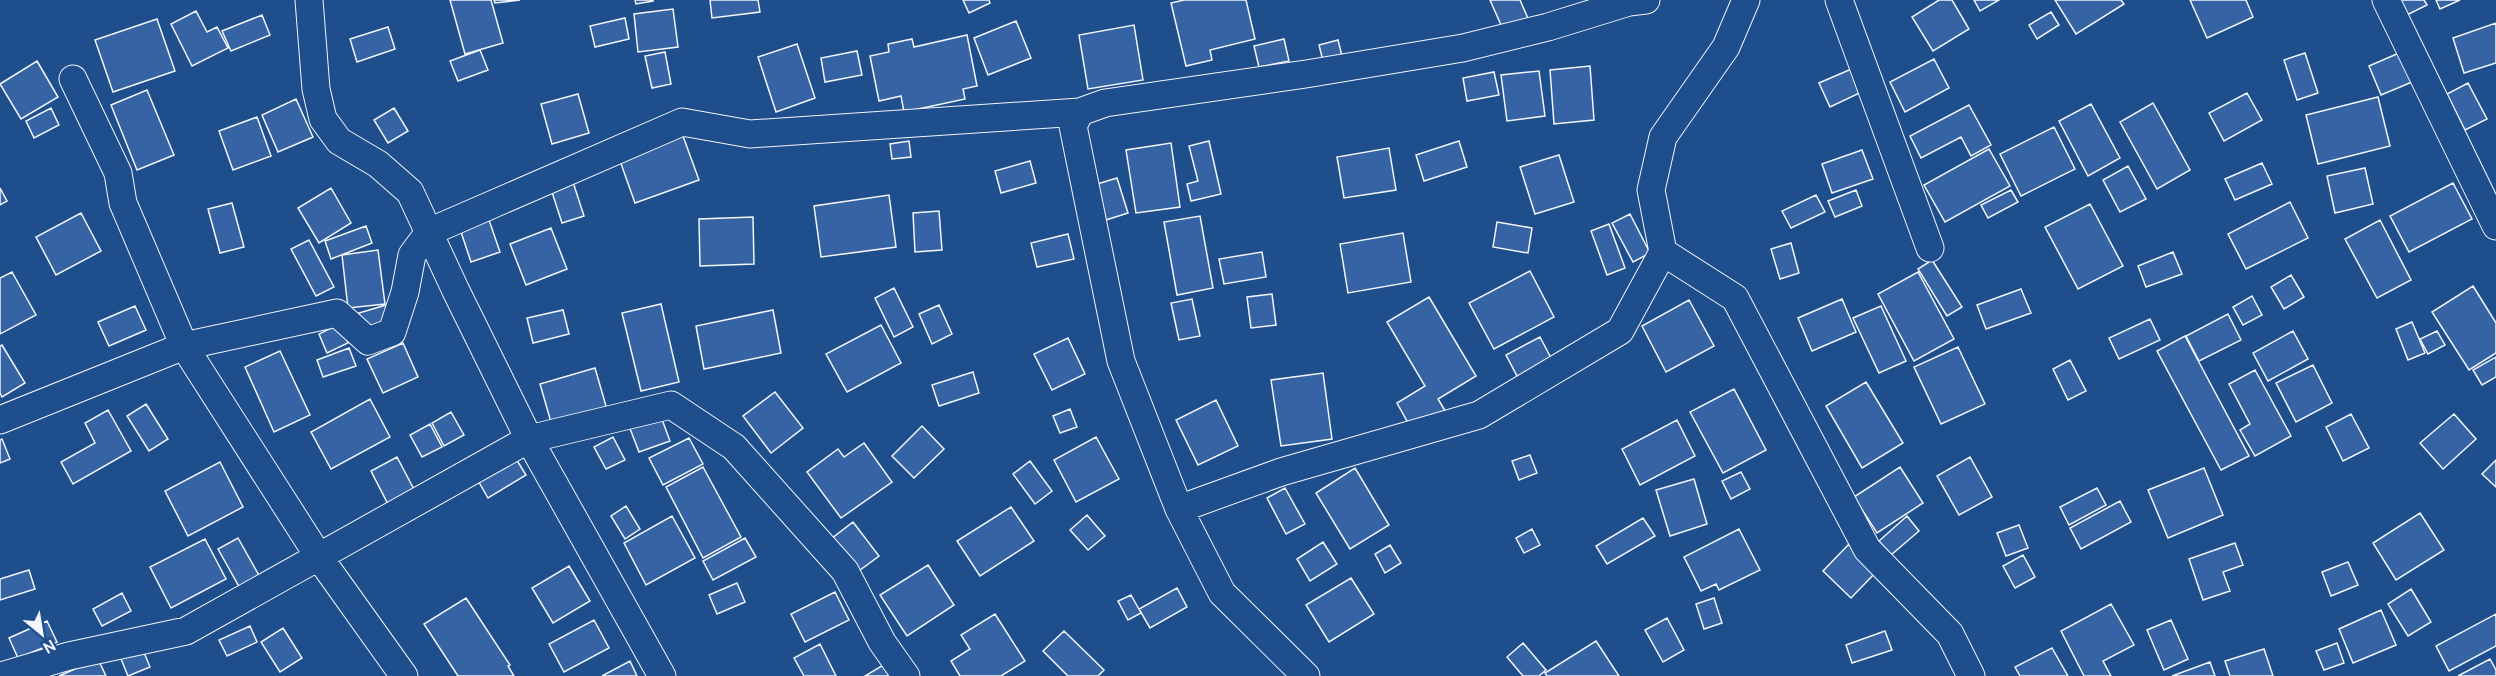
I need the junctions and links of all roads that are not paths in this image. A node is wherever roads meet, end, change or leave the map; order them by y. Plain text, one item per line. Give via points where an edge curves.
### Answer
1 (309, 0) edge
2 (1646, 0) edge
3 (1746, 0) edge
4 (1839, 0) edge
5 (2386, 0) edge
6 (73, 79) dead end
7 (1080, 112) junction
8 (2496, 226) edge
9 (429, 232) junction
10 (1930, 248) dead end
11 (1663, 252) junction
12 (184, 346) junction
13 (0, 420) edge
14 (529, 439) junction
15 (1179, 509) junction
16 (318, 557) junction
17 (1, 676) edge
18 (404, 676) edge
19 (662, 676) edge
20 (906, 676) edge
21 (1306, 676) edge
22 (1971, 676) edge

1 - 9 street via 316,89 323,119 339,141 378,164 410,192
2 - 7 street via 1463,48 1106,103
3 - 11 street via 1726,47 1663,137 1651,190
4 - 10 street
5 - 8 street
6 - 12 street via 118,173 123,204
7 - 9 street via 750,134 682,122
7 - 15 street via 1073,126 1121,361
9 - 12 street via 412,255 392,332 368,341 337,314
9 - 14 street
11 - 15 street via 1620,331 1479,416 1281,472
11 - 22 street via 1735,298 1867,549 1950,634
12 - 13 street
12 - 16 street
14 - 16 street
14 - 19 street
14 - 20 street via 671,405 734,447 844,571 882,642
15 - 21 street via 1222,593
16 - 17 street via 186,631 69,656
16 - 18 street

